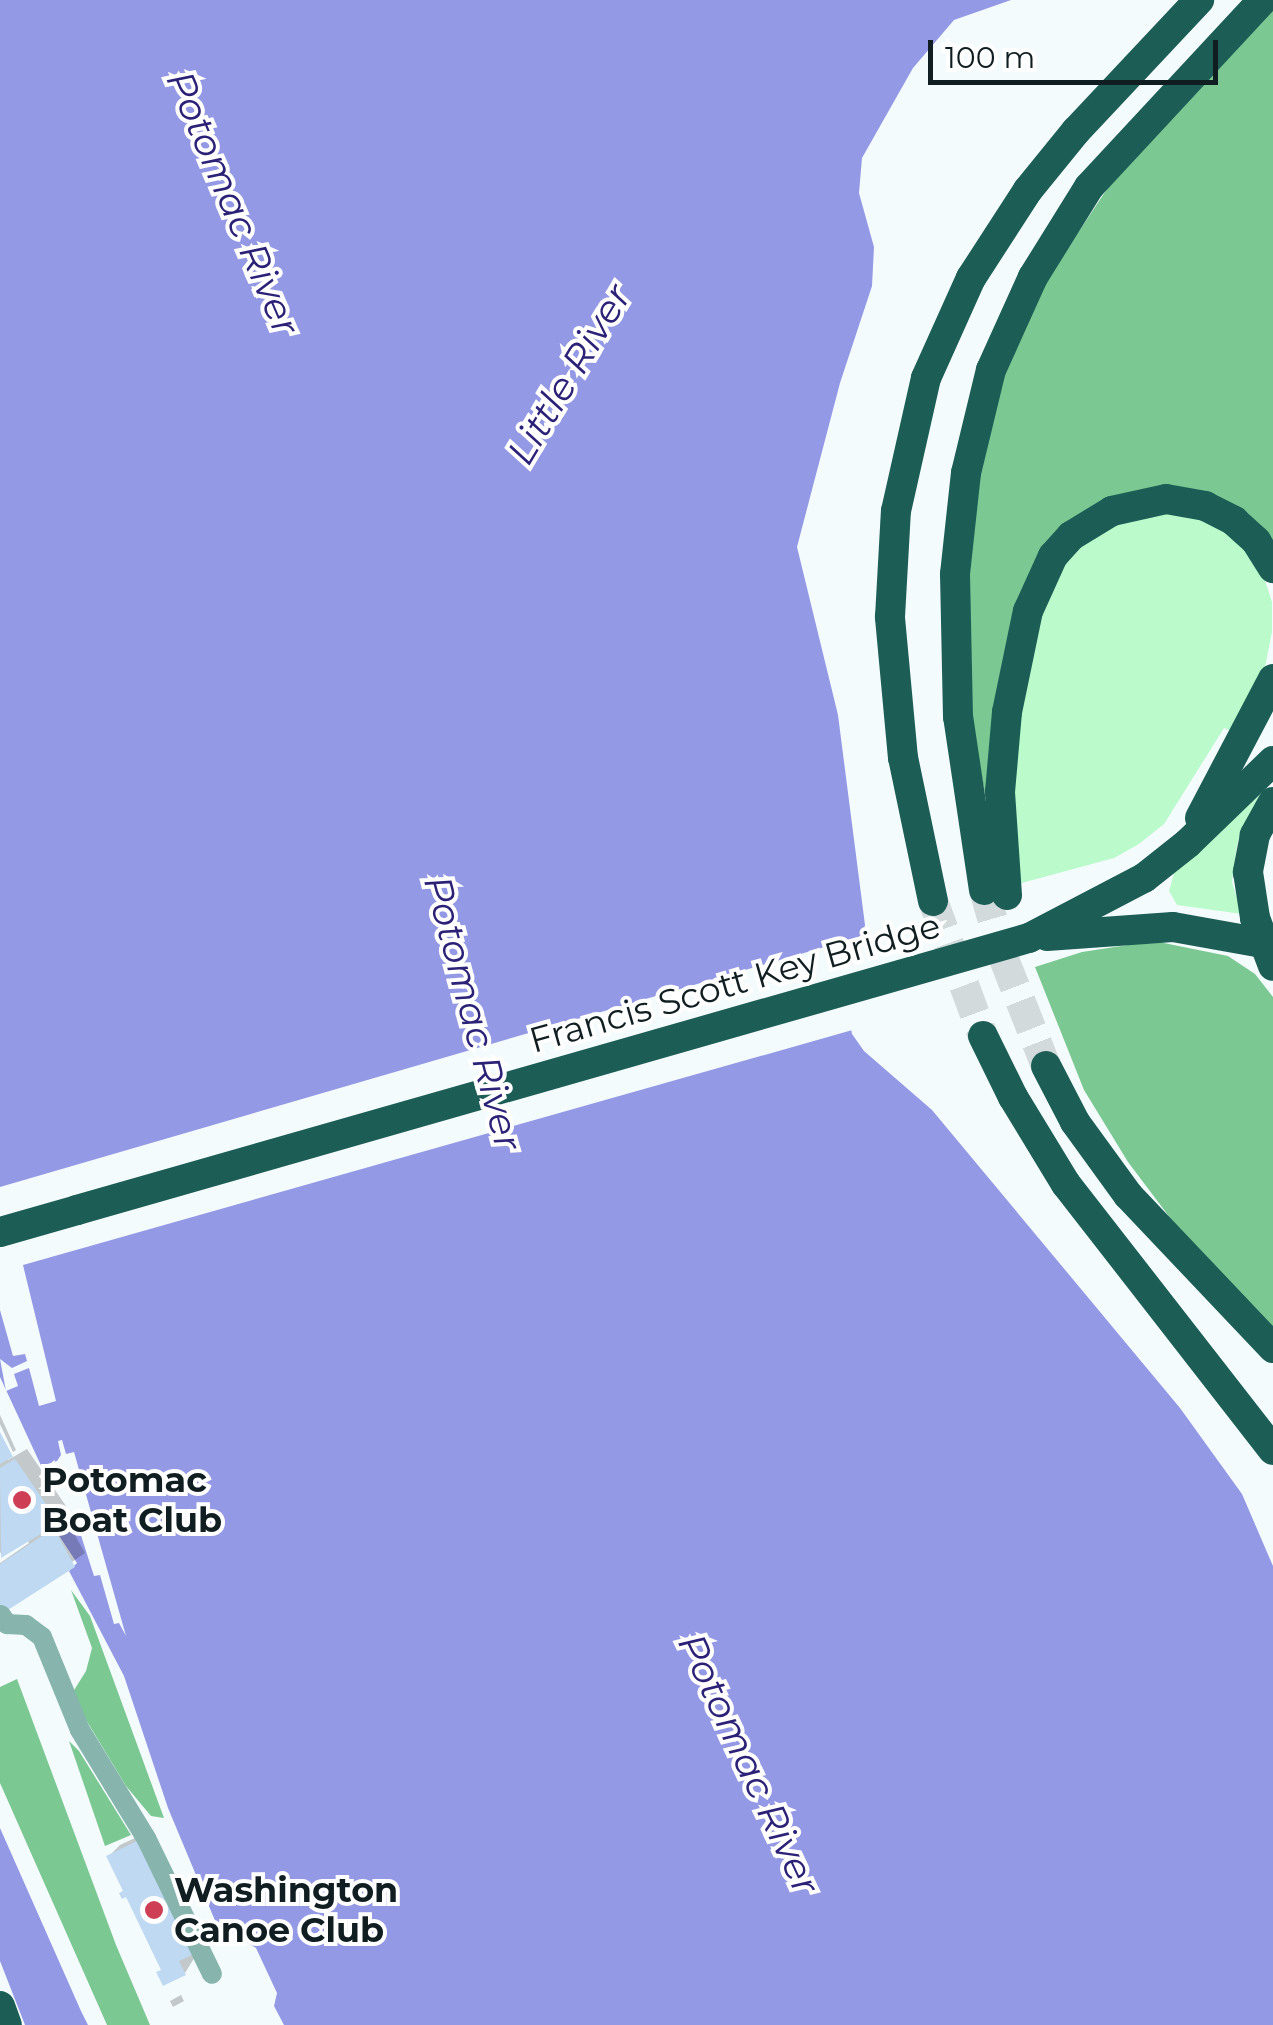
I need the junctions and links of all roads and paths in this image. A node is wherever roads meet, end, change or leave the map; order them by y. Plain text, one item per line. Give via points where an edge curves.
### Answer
1 (1263, 0) edge
2 (1195, 3) edge
3 (1273, 568) edge
4 (1273, 680) edge
5 (1273, 761) edge
6 (1273, 802) edge
7 (1188, 844) junction
8 (933, 901) tunnel mouth
9 (1029, 938) junction
10 (1270, 951) edge
11 (983, 1036) tunnel mouth
12 (1046, 1066) tunnel mouth
13 (0, 1232) edge
14 (1273, 1348) edge
15 (1273, 1450) edge
16 (1, 1614) edge
17 (212, 1974) dead end
18 (0, 2006) edge
19 (7, 2025) edge

1 - 3 highway via 1089,187 1032,277 991,370 960,506 954,610 960,734 995,893 1007,712 1028,611 1052,556 1112,511 1166,499 1205,506 1234,521
2 - 8 highway via 1076,130 1008,220 954,310 916,410 896,511 890,635 908,792
4 - 7 highway
5 - 7 highway
6 - 10 highway via 1254,835 1248,872
7 - 9 highway via 1122,892
9 - 10 highway via 1173,927
9 - 13 highway, Francis Scott Key Bridge, bridge
11 - 15 highway via 1066,1184
12 - 14 highway via 1075,1122 1128,1195
16 - 17 lane via 7,1624 26,1625 42,1637 80,1730 146,1838
18 - 19 highway

